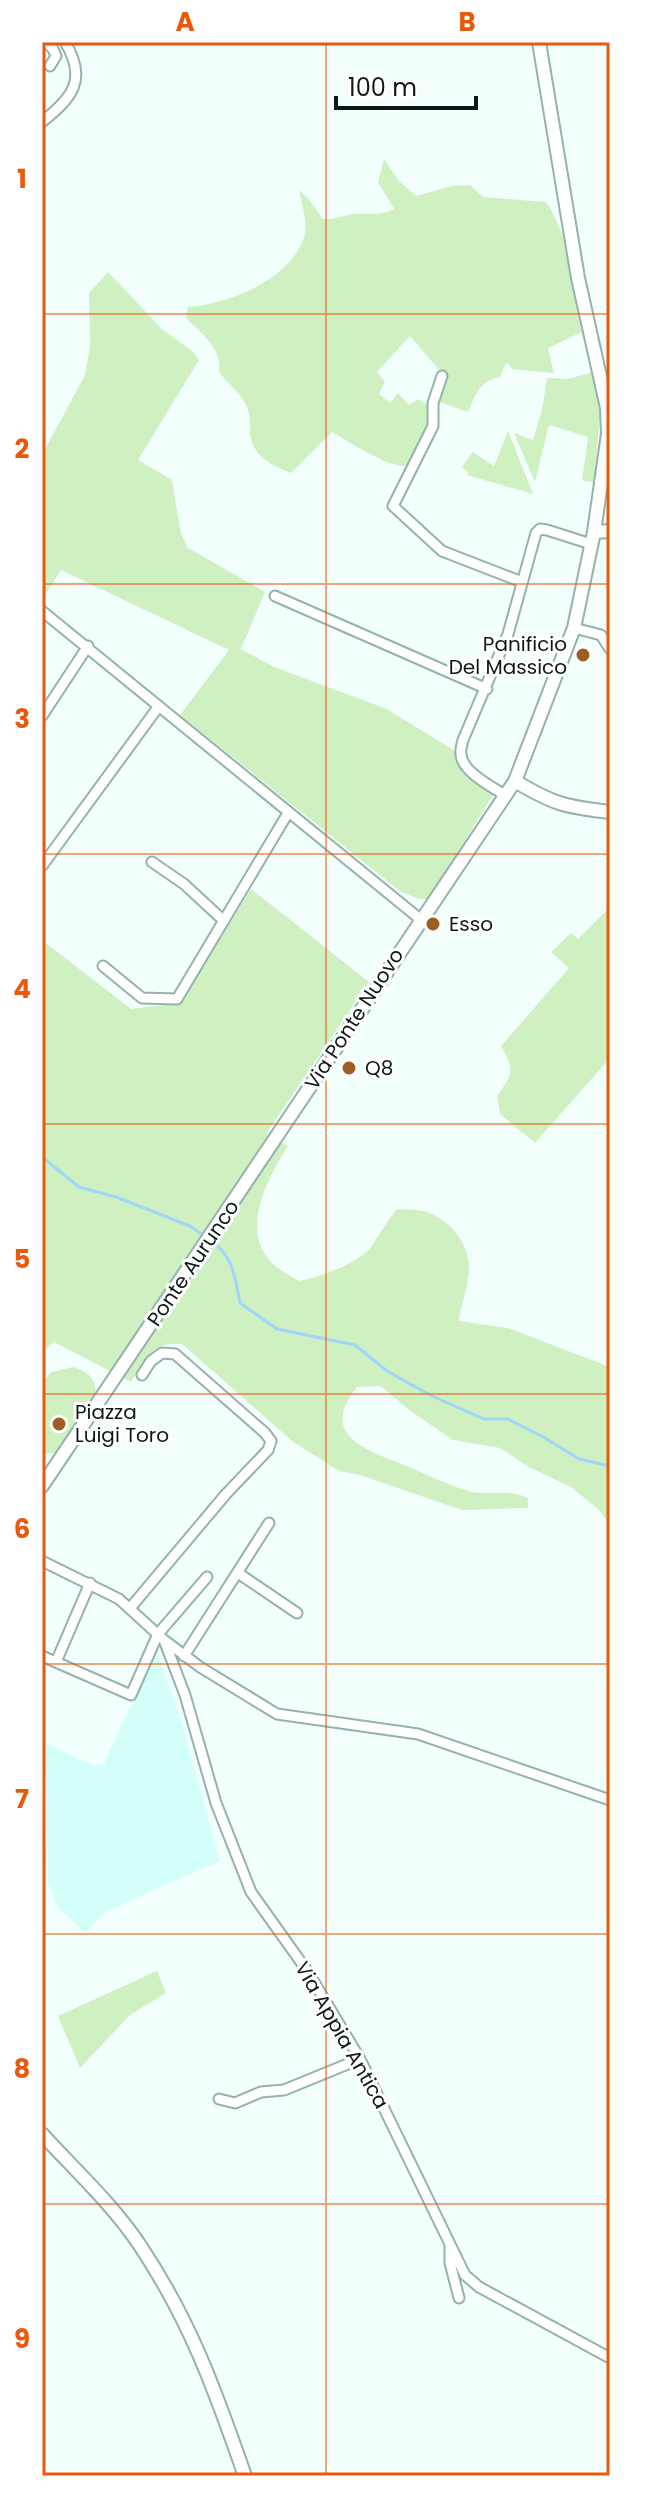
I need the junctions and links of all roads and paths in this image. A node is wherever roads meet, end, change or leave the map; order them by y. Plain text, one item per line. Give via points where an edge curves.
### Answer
1 (46, 42) edge
2 (65, 42) edge
3 (541, 46) edge
4 (50, 66) dead end
5 (42, 122) edge
6 (442, 376) dead end
7 (610, 531) edge
8 (592, 538) junction
9 (522, 582) junction
10 (275, 596) dead end
11 (42, 611) edge
12 (574, 628) junction
13 (88, 646) junction
14 (610, 649) edge
15 (487, 689) junction
16 (159, 706) junction
17 (42, 716) edge
18 (529, 745) junction
19 (515, 781) junction
20 (505, 795) junction
21 (543, 797) junction
22 (610, 812) edge
23 (288, 813) junction
24 (152, 862) dead end
25 (42, 866) edge
26 (420, 919) junction
27 (224, 921) junction
28 (103, 966) dead end
29 (275, 1139) joint
30 (142, 1375) dead end
31 (42, 1486) edge
32 (269, 1523) dead end
33 (42, 1561) edge
34 (238, 1573) junction
35 (207, 1577) dead end
36 (90, 1583) junction
37 (131, 1607) junction
38 (297, 1613) dead end
39 (161, 1637) junction
40 (42, 1656) edge
41 (184, 1656) junction
42 (56, 1662) junction
43 (610, 1800) edge
44 (360, 2059) junction
45 (219, 2099) dead end
46 (42, 2134) edge
47 (451, 2241) junction
48 (459, 2298) dead end
49 (610, 2358) edge
50 (245, 2476) edge

1 - 4 street via 56,56
2 - 5 street via 76,71 74,89
3 - 8 street, Via Ponte Nuovo via 578,278 607,408
6 - 9 street via 433,403 433,426 393,506 442,551
7 - 8 street
8 - 9 street via 540,529
8 - 12 street, Via Ponte Nuovo
9 - 15 street
10 - 15 street
11 - 13 street
12 - 14 street via 601,635
12 - 18 street, Via Ponte Nuovo
13 - 16 street
13 - 17 street
15 - 20 street via 461,753 473,773
16 - 23 street
16 - 25 street
18 - 19 street, Via Ponte Nuovo
18 - 21 street via 527,768
19 - 20 street, Via Ponte Nuovo
19 - 21 street
20 - 26 street, Via Ponte Nuovo
21 - 22 street via 566,807
23 - 26 street
23 - 27 street
24 - 27 street
26 - 29 street, Via Ponte Nuovo
27 - 28 street via 177,999 142,998
29 - 31 street, Ponte Aurunco
30 - 37 street via 162,1353 175,1354 271,1441
32 - 34 street
33 - 36 street, Via Appia Antica
34 - 38 street
34 - 41 street
35 - 39 street
36 - 37 street, Via Appia Antica
36 - 42 street
37 - 39 street, Via Appia Antica
39 - 41 street
39 - 42 street via 131,1695
39 - 44 street, Via Appia Antica via 245,1879
40 - 42 street
41 - 43 street via 277,1714 418,1734
44 - 45 street via 284,2090 235,2103
44 - 47 street, Via Appia Antica
46 - 50 street via 137,2242 187,2322
47 - 48 street via 448,2250
47 - 49 street, Via Appia Antica via 472,2282

